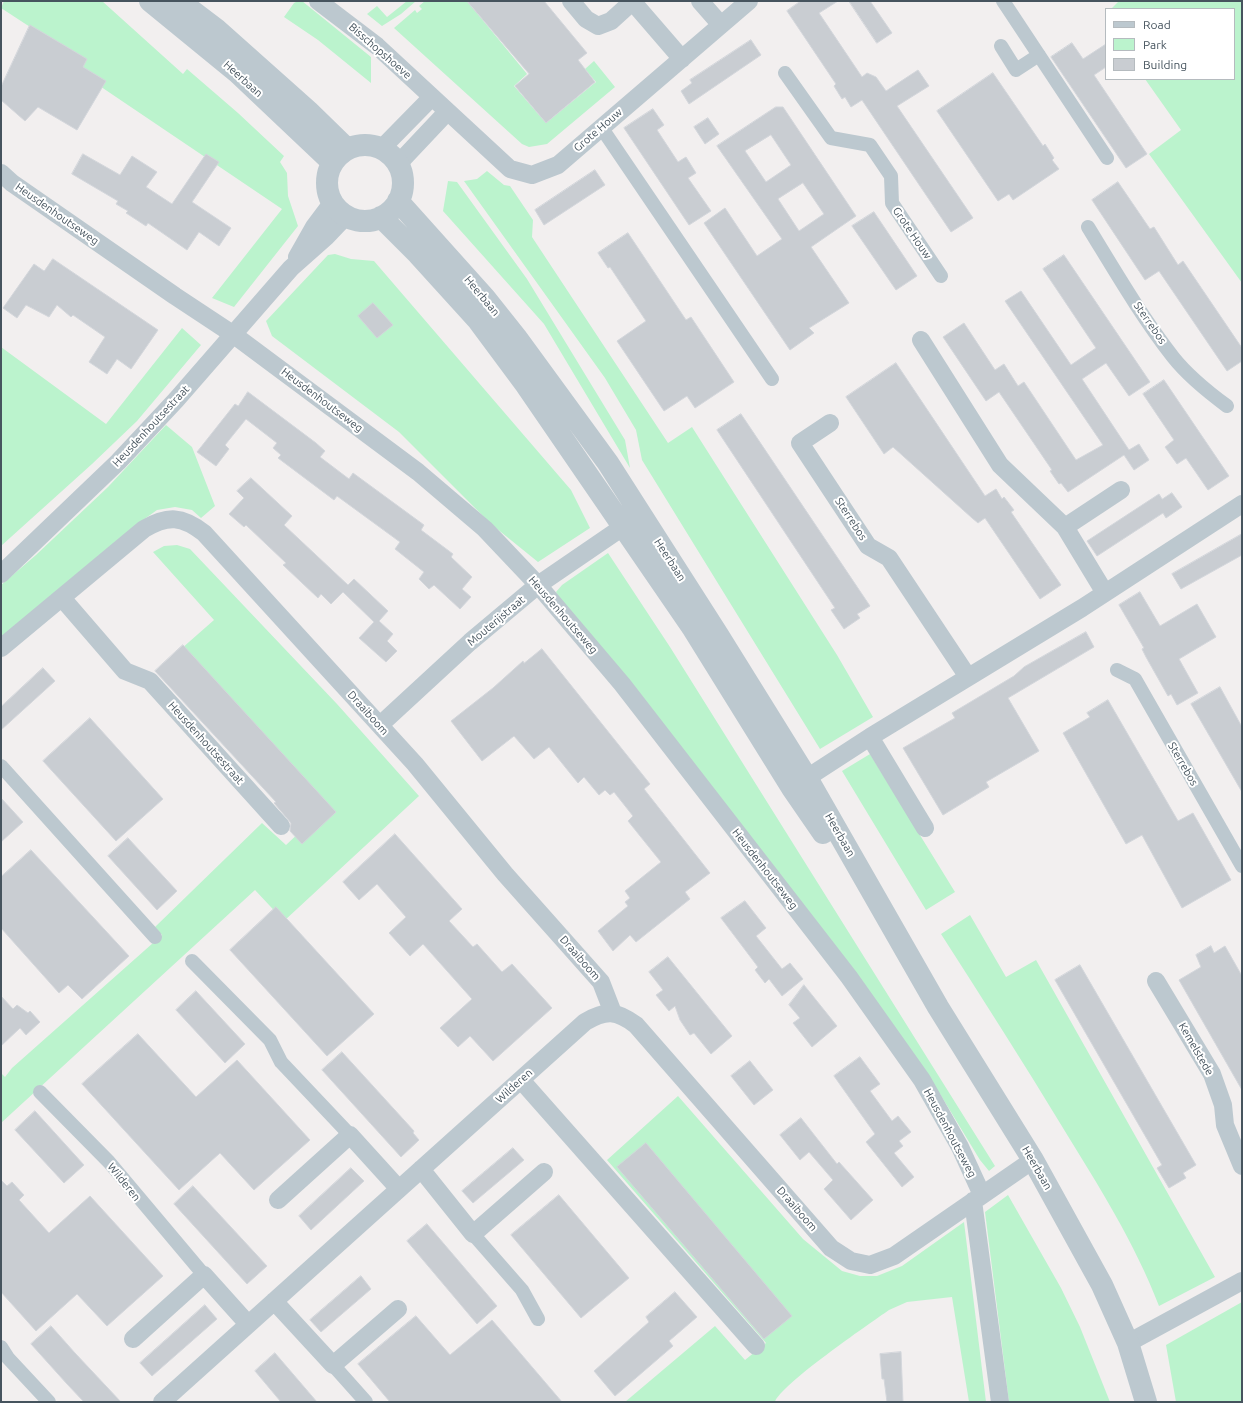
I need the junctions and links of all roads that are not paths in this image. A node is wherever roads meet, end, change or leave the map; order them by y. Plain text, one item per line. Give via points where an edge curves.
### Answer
1 (150, 1) edge
2 (179, 1) edge
3 (318, 1) edge
4 (571, 1) edge
5 (633, 1) edge
6 (700, 1) edge
7 (749, 1) edge
8 (1003, 1) edge
9 (721, 25) junction
10 (1000, 46) dead end
11 (1039, 55) junction
12 (682, 59) junction
13 (785, 73) dead end
14 (439, 105) junction
15 (601, 127) junction
16 (382, 148) junction
17 (340, 155) junction
18 (1107, 158) dead end
19 (398, 164) junction
20 (1, 174) edge
21 (398, 201) junction
22 (339, 209) junction
23 (381, 217) junction
24 (1088, 227) dead end
25 (941, 276) dead end
26 (234, 335) junction
27 (921, 340) dead end
28 (772, 379) dead end
29 (1227, 406) dead end
30 (830, 424) dead end
31 (1121, 490) dead end
32 (1242, 504) edge
33 (632, 520) junction
34 (1065, 527) junction
35 (1, 574) edge
36 (538, 585) junction
37 (1105, 593) junction
38 (62, 598) junction
39 (1, 648) edge
40 (1117, 670) dead end
41 (968, 677) junction
42 (380, 725) junction
43 (870, 737) junction
44 (1, 766) edge
45 (800, 783) junction
46 (281, 826) dead end
47 (925, 828) dead end
48 (1242, 866) edge
49 (155, 937) dead end
50 (192, 961) dead end
51 (1156, 981) dead end
52 (613, 1013) junction
53 (521, 1080) junction
54 (40, 1092) dead end
55 (350, 1135) junction
56 (1033, 1160) junction
57 (1242, 1166) edge
58 (421, 1170) junction
59 (544, 1172) dead end
60 (399, 1189) junction
61 (977, 1198) junction
62 (278, 1200) dead end
63 (474, 1234) junction
64 (204, 1275) junction
65 (1242, 1281) edge
66 (274, 1301) junction
67 (398, 1310) dead end
68 (538, 1318) dead end
69 (248, 1324) junction
70 (133, 1338) dead end
71 (1128, 1343) junction
72 (756, 1346) dead end
73 (1, 1347) edge
74 (332, 1365) junction
75 (49, 1402) edge
76 (162, 1402) edge
77 (366, 1402) edge
78 (1000, 1402) edge
79 (1146, 1402) edge

1 - 17 street, Heerbaan
2 - 17 street, Heerbaan via 216,29 308,111
3 - 14 street, Bisschopshoeve via 377,46
4 - 5 street via 586,19 598,26 611,21
5 - 12 street
6 - 9 street
7 - 9 street, Grote Houw
8 - 11 street
9 - 12 street, Grote Houw
10 - 11 street via 1016,70
11 - 18 street
12 - 15 street, Grote Houw
13 - 25 street, Grote Houw via 831,138 870,145 891,176 892,203
14 - 15 street, Grote Houw via 510,169 532,175 558,165
14 - 16 street
14 - 19 street
15 - 28 street
16 - 17 street via 364,144
16 - 19 street
17 - 22 street via 327,173 326,185
19 - 21 street via 403,180
20 - 26 street, Heusdenhoutseweg via 116,256
21 - 23 street via 393,209
21 - 33 street, Heerbaan via 485,298 516,337 608,463
22 - 23 street via 366,221
22 - 26 street, Heusdenhoutsestraat via 314,227 291,268
23 - 33 street, Heerbaan via 477,320
24 - 29 street, Sterrebos via 1174,357 1206,391
26 - 35 street, Heusdenhoutsestraat via 118,462
26 - 36 street, Heusdenhoutseweg via 418,472 485,529
27 - 34 street via 1000,465
30 - 41 street, Sterrebos via 800,443 868,546 889,558
31 - 34 street
32 - 37 street
33 - 36 street, Mouterijstraat
33 - 45 street, Heerbaan
34 - 37 street
36 - 42 street, Mouterijstraat via 470,642
36 - 61 street, Heusdenhoutseweg via 622,684 849,976 922,1080 960,1147
37 - 41 street
38 - 39 street
38 - 42 street, Draaiboom via 144,529 158,521 173,519 190,522 204,533
38 - 46 street, Heusdenhoutsestraat via 125,671 150,682
40 - 48 street, Sterrebos via 1135,679
41 - 43 street
42 - 52 street, Draaiboom via 601,982
43 - 45 street
43 - 47 street
44 - 49 street
45 - 56 street, Heerbaan
50 - 55 street via 270,1040 281,1062
51 - 57 street, Kemelstede via 1212,1074 1223,1104 1225,1125
52 - 53 street, Wilderen via 600,1014 585,1022
52 - 61 street, Draaiboom via 627,1018 636,1025 831,1248 850,1261 870,1265 894,1256
53 - 58 street, Wilderen
53 - 72 street
54 - 64 street, Wilderen via 109,1162
55 - 60 street
55 - 62 street
56 - 61 street, Draaiboom
56 - 71 street, Heerbaan via 1102,1285
58 - 60 street, Wilderen
58 - 63 street
59 - 63 street
60 - 66 street, Wilderen
61 - 78 street, Heusdenhoutseweg
63 - 68 street via 522,1290
64 - 69 street, Wilderen
64 - 70 street
65 - 71 street
66 - 69 street, Wilderen
66 - 74 street
67 - 74 street
69 - 76 street, Wilderen
71 - 79 street, Heerbaan
73 - 75 street
74 - 77 street

